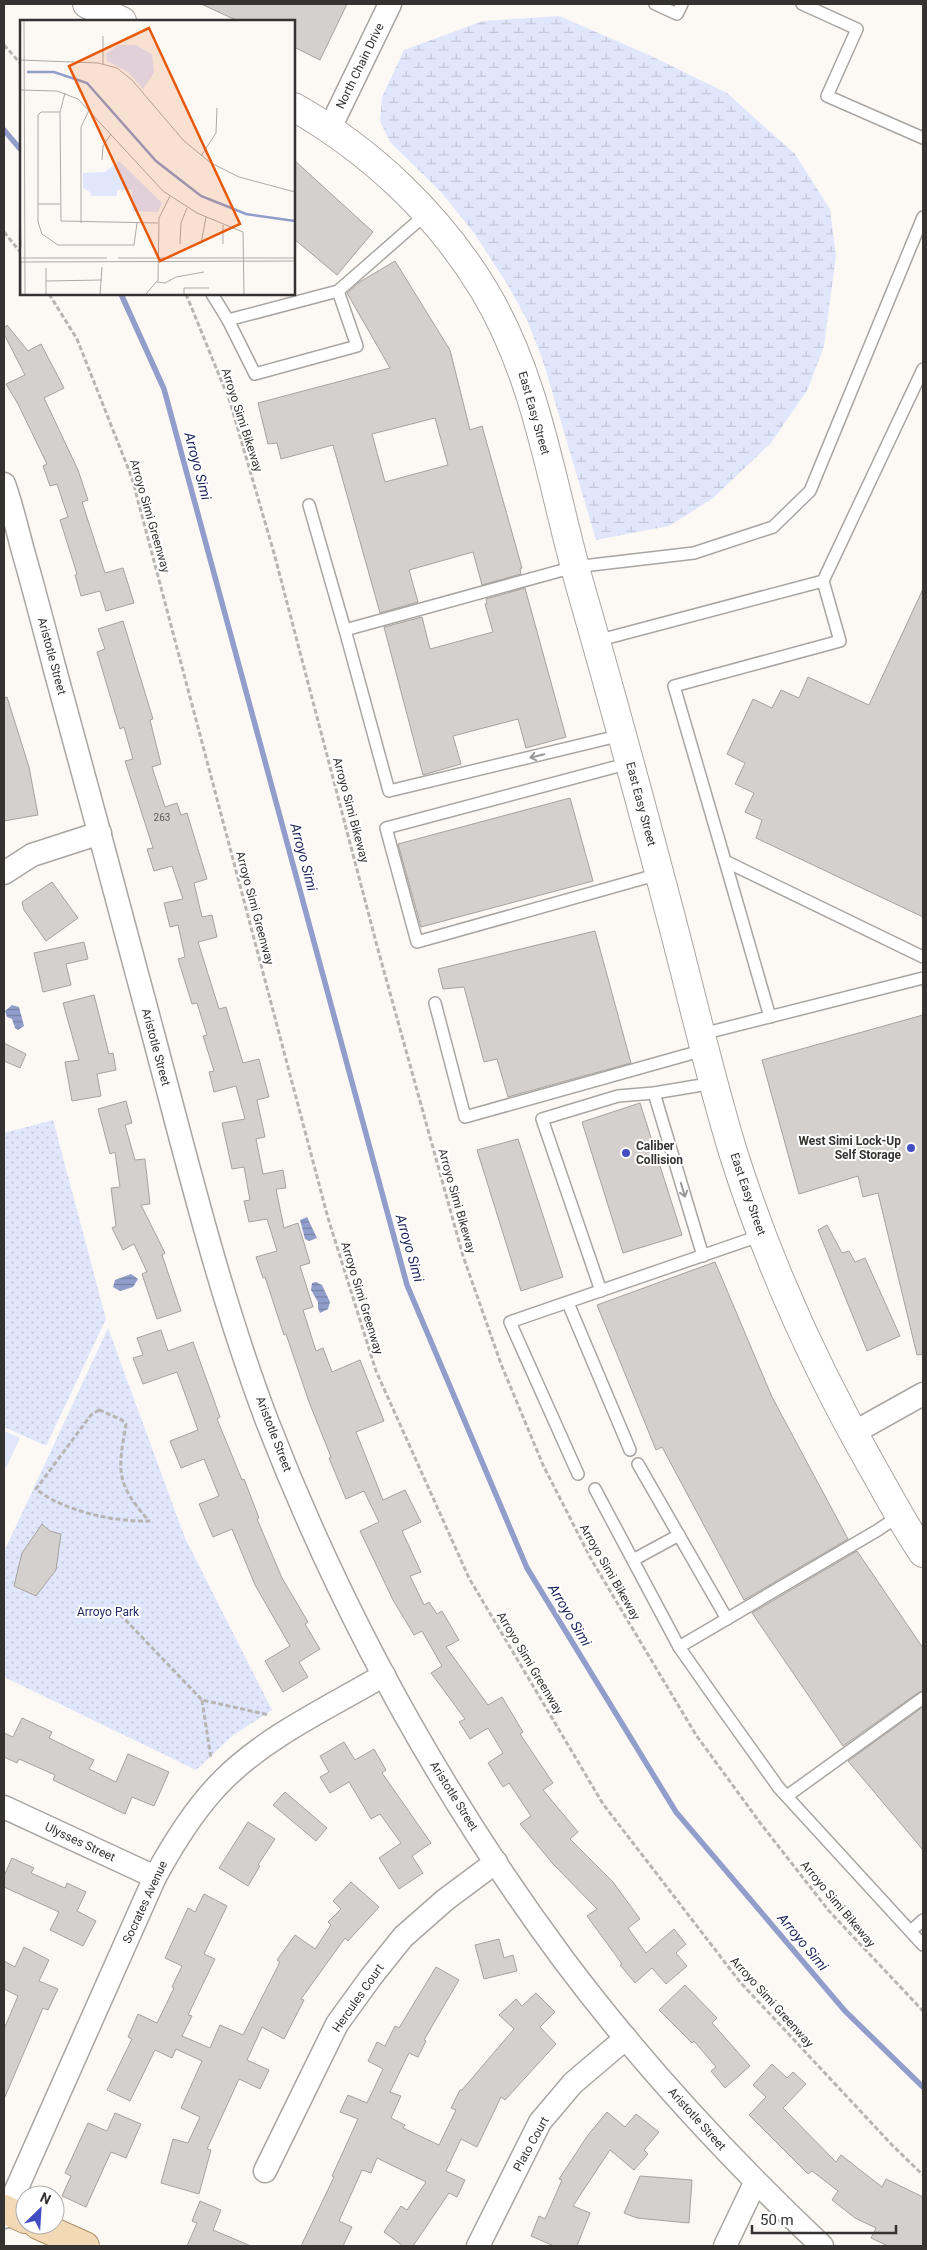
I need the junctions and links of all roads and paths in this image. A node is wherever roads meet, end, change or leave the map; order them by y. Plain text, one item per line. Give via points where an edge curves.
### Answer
1 (390, 4) edge
2 (655, 4) edge
3 (682, 4) edge
4 (802, 4) edge
5 (4, 45) edge
6 (20, 63) edge
7 (295, 108) edge
8 (330, 128) junction
9 (923, 138) edge
10 (426, 214) junction
11 (923, 217) edge
12 (4, 232) edge
13 (20, 252) edge
14 (338, 292) junction
15 (50, 295) edge
16 (186, 295) edge
17 (213, 295) edge
18 (228, 320) junction
19 (923, 369) edge
20 (5, 491) edge
21 (309, 505) dead end
22 (574, 567) junction
23 (823, 581) junction
24 (345, 630) junction
25 (596, 641) junction
26 (622, 735) junction
27 (630, 763) junction
28 (100, 833) junction
29 (725, 860) junction
30 (4, 874) edge
31 (659, 874) junction
32 (923, 957) edge
33 (923, 978) edge
34 (434, 1003) dead end
35 (770, 1017) junction
36 (704, 1042) junction
37 (715, 1082) junction
38 (654, 1093) junction
39 (762, 1234) junction
40 (704, 1256) junction
41 (601, 1291) junction
42 (568, 1303) junction
43 (923, 1394) edge
44 (853, 1433) junction
45 (630, 1450) dead end
46 (638, 1464) dead end
47 (578, 1474) dead end
48 (36, 1489) joint
49 (595, 1489) dead end
50 (900, 1515) junction
51 (678, 1535) junction
52 (923, 1553) edge
53 (633, 1560) junction
54 (115, 1609) dead end
55 (727, 1619) junction
56 (679, 1647) junction
57 (384, 1675) junction
58 (923, 1698) edge
59 (202, 1700) junction
60 (269, 1715) dead end
61 (211, 1759) dead end
62 (787, 1796) junction
63 (4, 1808) edge
64 (496, 1862) junction
65 (155, 1876) junction
66 (923, 1920) edge
67 (911, 1931) junction
68 (923, 1945) edge
69 (923, 2012) edge
70 (626, 2038) junction
71 (265, 2170) dead end
72 (923, 2175) edge
73 (755, 2183) junction
74 (10, 2214) edge
75 (60, 2235) edge
76 (85, 2246) edge
77 (478, 2246) edge
78 (725, 2246) edge
79 (822, 2246) edge

1 - 8 street, North Chain Drive
2 - 3 lane via 677,14
4 - 9 lane via 857,29 827,96
5 - 6 path
7 - 8 street, East Easy Street
8 - 10 street, East Easy Street via 394,178
10 - 14 lane
10 - 22 street, East Easy Street via 484,291 518,360 536,414
11 - 22 lane via 810,491 773,527 694,553
12 - 13 path
14 - 18 lane
14 - 18 lane via 357,346 255,374
15 - 72 path, Arroyo Simi Greenway via 77,339 132,478 328,1218 376,1371 469,1578 609,1812 740,1982
16 - 69 path, Arroyo Simi Bikeway via 230,402 274,553 377,946 463,1256 501,1364 543,1465 591,1559 696,1734 829,1911
17 - 18 lane
19 - 23 lane
20 - 28 street, Aristotle Street
21 - 24 lane
22 - 24 lane
22 - 25 street, East Easy Street
23 - 25 lane
23 - 29 lane via 840,641 674,686
26 -> 24 lane via 389,791
25 - 26 street, East Easy Street
26 - 27 street, East Easy Street
27 - 31 street, East Easy Street
27 - 31 lane via 386,828 417,942
28 - 30 street via 32,854
28 - 57 street, Aristotle Street via 205,1230 239,1340 306,1516
29 - 32 lane
29 - 35 lane
31 - 36 street, East Easy Street
33 - 35 lane
34 - 36 lane via 465,1117
35 - 36 lane
36 - 37 street, East Easy Street
37 - 38 lane
37 - 39 street, East Easy Street via 733,1150
38 -> 40 lane
38 - 41 lane via 618,1096 542,1118
39 - 40 lane
39 - 44 street, East Easy Street via 787,1298
40 - 41 lane
41 - 42 lane
42 - 45 lane
42 - 47 lane via 510,1322
43 - 44 street
44 - 50 street, East Easy Street
46 - 51 lane
48 - 48 path via 91,1415 99,1410 126,1424 120,1463 124,1487 149,1520 133,1521 70,1508 48,1499
49 - 53 lane
50 - 52 street, East Easy Street
50 - 55 lane
51 - 53 lane
51 - 55 lane
53 - 56 lane
54 - 59 path
55 - 56 lane
56 - 62 lane
57 - 64 street, Aristotle Street via 438,1773
57 - 65 street, Socrates Avenue via 278,1736 223,1780 180,1832
58 - 62 lane
59 - 60 path
59 - 61 path
62 - 67 lane
63 - 65 street, Ulysses Street
64 - 70 street, Aristotle Street via 563,1958
64 - 71 street, Hercules Court via 403,1937 371,1977 337,2024
65 - 74 street, Socrates Avenue
66 - 67 lane
67 - 68 lane
70 - 73 street, Aristotle Street
70 - 77 street, Plato Court via 573,2083 540,2122
73 - 78 street
73 - 79 street, Aristotle Street
75 - 76 main road

